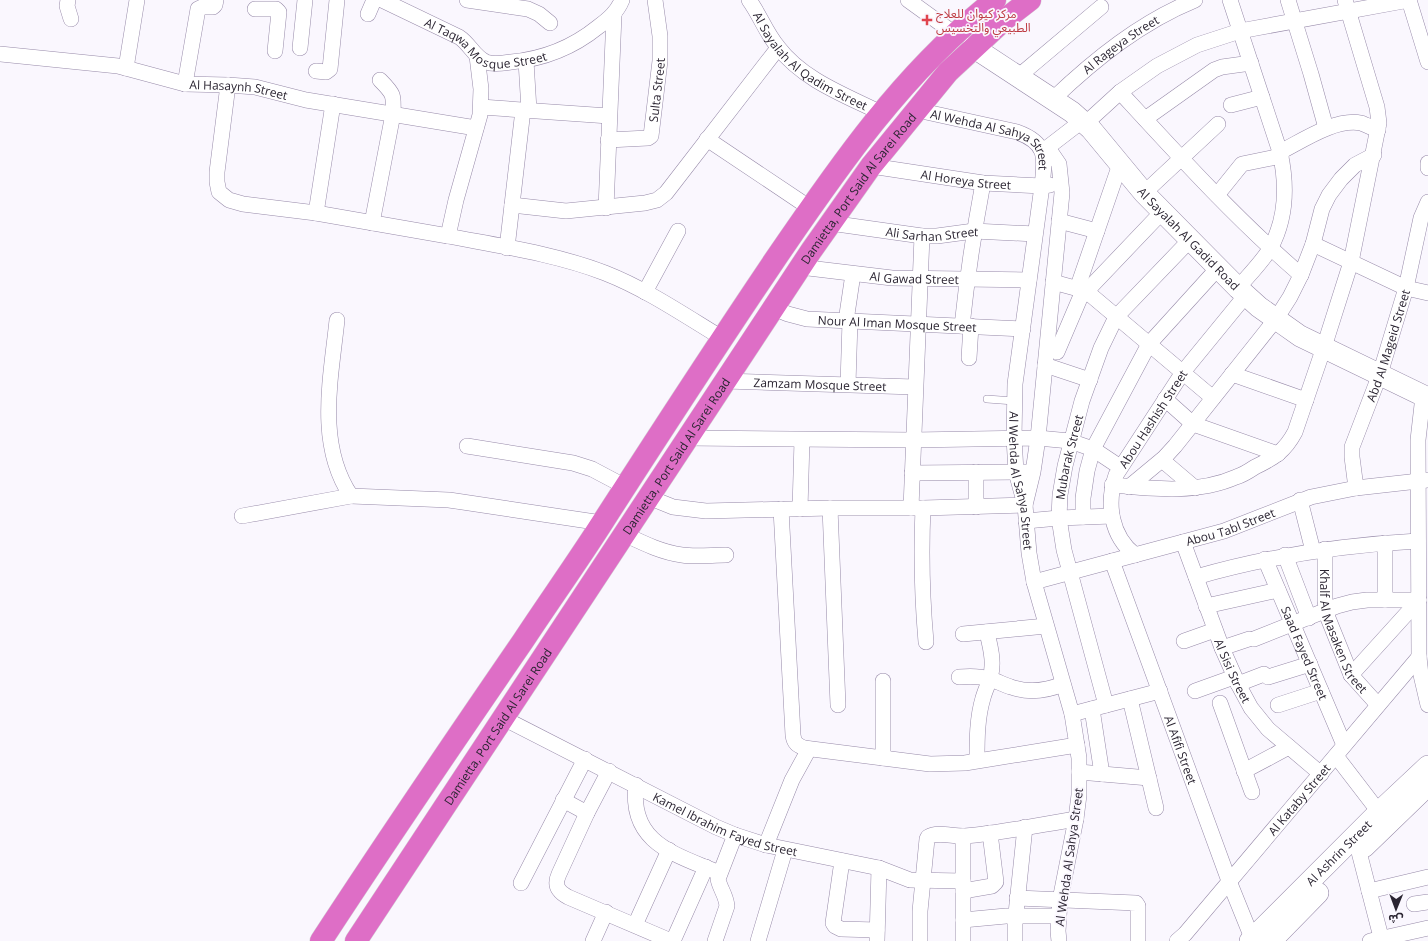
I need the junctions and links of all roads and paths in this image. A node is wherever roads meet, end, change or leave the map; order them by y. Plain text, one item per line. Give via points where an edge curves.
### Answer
1 (68, 0) edge
2 (137, 0) edge
3 (216, 0) edge
4 (305, 0) edge
5 (337, 0) edge
6 (374, 0) edge
7 (467, 0) edge
8 (622, 0) edge
9 (654, 0) edge
10 (749, 0) edge
11 (908, 0) edge
12 (995, 0) edge
13 (1030, 0) edge
14 (1195, 0) edge
15 (1230, 0) edge
16 (1288, 0) edge
17 (1409, 0) edge
18 (392, 2) edge
19 (502, 3) edge
20 (526, 4) edge
21 (1346, 6) edge
22 (1101, 7) dead end
23 (255, 9) dead end
24 (279, 14) junction
25 (368, 14) dead end
26 (614, 15) junction
27 (303, 17) junction
28 (71, 19) dead end
29 (1295, 21) junction
30 (550, 23) dead end
31 (1240, 31) junction
32 (955, 34) junction
33 (973, 47) junction
34 (300, 48) dead end
35 (778, 48) junction
36 (275, 51) dead end
37 (0, 54) edge
38 (477, 56) junction
39 (526, 60) junction
40 (1428, 62) edge
41 (1251, 63) junction
42 (126, 68) junction
43 (316, 71) dead end
44 (1019, 76) junction
45 (380, 80) dead end
46 (185, 84) junction
47 (228, 85) junction
48 (1120, 92) junction
49 (1262, 97) junction
50 (1053, 99) junction
51 (332, 104) junction
52 (1231, 105) dead end
53 (481, 107) junction
54 (526, 110) junction
55 (916, 110) junction
56 (881, 113) junction
57 (394, 114) junction
58 (609, 116) junction
59 (1145, 119) junction
60 (1084, 123) junction
61 (1218, 124) dead end
62 (476, 128) junction
63 (1326, 128) junction
64 (1378, 130) junction
65 (707, 139) junction
66 (608, 140) junction
67 (1045, 150) junction
68 (1280, 154) junction
69 (1374, 155) junction
70 (1181, 158) junction
71 (1428, 163) edge
72 (1120, 164) junction
73 (871, 166) junction
74 (1428, 168) edge
75 (829, 181) junction
76 (983, 183) junction
77 (1061, 184) junction
78 (1042, 186) junction
79 (1144, 194) junction
80 (1217, 195) junction
81 (849, 196) junction
82 (1428, 202) edge
83 (512, 205) junction
84 (606, 208) junction
85 (1162, 212) junction
86 (316, 213) junction
87 (805, 215) junction
88 (1059, 221) junction
89 (372, 223) junction
90 (825, 230) junction
91 (678, 231) dead end
92 (974, 231) junction
93 (1097, 231) junction
94 (1035, 234) junction
95 (448, 236) junction
96 (922, 236) junction
97 (1190, 240) junction
98 (1422, 242) edge
99 (1313, 244) junction
100 (507, 248) junction
101 (1270, 249) junction
102 (1351, 262) junction
103 (800, 267) junction
104 (1218, 268) junction
105 (853, 274) junction
106 (1301, 275) junction
107 (920, 278) junction
108 (967, 279) junction
109 (1029, 280) junction
110 (1053, 282) junction
111 (1406, 288) junction
112 (1081, 290) junction
113 (645, 292) junction
114 (1242, 292) junction
115 (1428, 293) edge
116 (773, 308) junction
117 (1116, 317) junction
118 (1276, 319) junction
119 (337, 320) dead end
120 (848, 321) junction
121 (918, 324) junction
122 (967, 326) junction
123 (1023, 329) junction
124 (722, 338) junction
125 (1149, 344) junction
126 (1324, 347) junction
127 (1057, 352) dead end
128 (969, 358) dead end
129 (1045, 365) junction
130 (1184, 372) junction
131 (1232, 374) junction
132 (1380, 374) junction
133 (1090, 380) junction
134 (725, 381) junction
135 (848, 384) junction
136 (916, 386) junction
137 (1426, 397) edge
138 (1213, 398) junction
139 (986, 399) dead end
140 (1166, 399) junction
141 (1306, 400) junction
142 (1014, 401) junction
143 (1193, 424) junction
144 (687, 438) junction
145 (1014, 438) junction
146 (1038, 438) junction
147 (802, 440) junction
148 (913, 440) junction
149 (1070, 441) junction
150 (467, 446) dead end
151 (1093, 449) junction
152 (1278, 454) junction
153 (1162, 460) junction
154 (1120, 467) junction
155 (976, 472) junction
156 (1016, 472) junction
157 (1032, 472) junction
158 (912, 473) junction
159 (1423, 481) edge
160 (1112, 485) junction
161 (626, 487) junction
162 (1129, 487) junction
163 (1195, 488) junction
164 (1356, 488) junction
165 (351, 496) junction
166 (648, 497) junction
167 (1300, 500) junction
168 (1024, 505) junction
169 (976, 507) junction
170 (830, 508) junction
171 (917, 508) junction
172 (781, 509) junction
173 (800, 509) junction
174 (1423, 513) edge
175 (242, 516) dead end
176 (1112, 516) junction
177 (1083, 517) junction
178 (1059, 518) junction
179 (1026, 521) junction
180 (602, 523) junction
181 (624, 534) junction
182 (1183, 542) junction
183 (1385, 542) junction
184 (1422, 545) edge
185 (1319, 550) junction
186 (726, 555) dead end
187 (1135, 555) junction
188 (1285, 555) junction
189 (1265, 559) junction
190 (1112, 561) junction
191 (1069, 573) junction
192 (1196, 577) junction
193 (1034, 582) junction
194 (1278, 590) junction
195 (1385, 600) junction
196 (1419, 600) junction
197 (1206, 606) junction
198 (1326, 611) junction
199 (1424, 617) edge
200 (1309, 618) junction
201 (1293, 624) junction
202 (1046, 626) junction
203 (1215, 630) junction
204 (988, 632) junction
205 (963, 634) dead end
206 (1184, 640) dead end
207 (926, 642) dead end
208 (1222, 648) junction
209 (1419, 657) junction
210 (1310, 664) junction
211 (1352, 676) junction
212 (959, 677) dead end
213 (990, 679) junction
214 (1236, 680) junction
215 (883, 681) dead end
216 (1063, 684) junction
217 (1160, 691) junction
218 (1195, 691) dead end
219 (1321, 691) junction
220 (1130, 699) junction
221 (1220, 703) dead end
222 (838, 705) dead end
223 (1278, 705) dead end
224 (1378, 705) junction
225 (1428, 705) edge
226 (1099, 707) junction
227 (1072, 714) junction
228 (503, 718) junction
229 (1077, 745) junction
230 (1289, 747) junction
231 (809, 749) junction
232 (1340, 750) junction
233 (883, 758) junction
234 (585, 759) junction
235 (978, 760) junction
236 (1428, 766) edge
237 (1244, 771) junction
238 (609, 772) junction
239 (1079, 772) junction
240 (1102, 774) junction
241 (1321, 774) junction
242 (1149, 778) junction
243 (636, 785) junction
244 (1428, 786) edge
245 (1252, 792) dead end
246 (563, 800) junction
247 (1156, 808) dead end
248 (1379, 812) junction
249 (587, 813) junction
250 (1076, 819) junction
251 (1025, 827) junction
252 (990, 833) junction
253 (735, 835) junction
254 (963, 836) junction
255 (766, 845) junction
256 (669, 850) junction
257 (785, 850) junction
258 (1359, 852) junction
259 (842, 861) junction
260 (879, 868) junction
261 (713, 870) junction
262 (1428, 877) edge
263 (923, 881) junction
264 (1229, 881) junction
265 (521, 883) dead end
266 (963, 886) junction
267 (1313, 888) junction
268 (1369, 891) junction
269 (1017, 898) junction
270 (1060, 900) junction
271 (606, 912) junction
272 (1016, 915) junction
273 (1059, 916) junction
274 (963, 920) junction
275 (635, 925) junction
276 (1428, 928) edge
277 (877, 936) edge
278 (1268, 938) edge
279 (360, 940) edge
280 (666, 940) edge
281 (1378, 940) edge
282 (321, 941) edge
283 (593, 941) edge
284 (714, 941) edge
285 (758, 941) edge
286 (920, 941) edge
287 (963, 941) edge
288 (1015, 941) edge
289 (1059, 941) edge
290 (1138, 941) edge
291 (1177, 941) edge

1 - 28 street
2 - 42 street
3 - 46 street via 213,7 201,7 198,11
4 - 27 street
5 - 43 street via 330,69 326,72
6 - 25 street
7 - 19 street
8 - 26 street, Al Taqwa Mosque Street
9 - 66 street, Sulta Street via 660,36 660,61 652,134 648,138
10 - 35 street, Al Sayalah Al Qadim Street
11 - 32 street
12 - 32 highway, Damietta, Port Said Al Sarei Road
13 - 33 highway, Damietta, Port Said Al Sarei Road
14 - 50 street, Al Rageya Street via 1151,22 1116,45 1083,70
15 - 31 street, Abou Hashish Street
16 - 29 street
17 - 21 street
17 - 40 street
18 - 38 street, Al Taqwa Mosque Street via 463,40
19 - 20 street
20 - 30 street
21 - 29 street
21 - 64 street via 1377,107
22 - 44 street
23 - 24 street via 276,9
24 - 27 street
24 - 36 street
26 - 39 street, Al Taqwa Mosque Street via 577,43 552,54
26 - 58 street
27 - 34 street
29 - 31 street
29 - 63 street
31 - 41 street, Abou Hashish Street
31 - 48 street via 1190,48 1157,66
32 - 56 highway, Damietta, Port Said Al Sarei Road via 927,60
33 - 44 street, Al Sayalah Al Gadid Road
33 - 55 highway, Damietta, Port Said Al Sarei Road
35 - 56 street, Al Sayalah Al Qadim Street via 814,79
35 - 65 street
37 - 42 street, Al Hasaynh Street
38 - 39 street, Al Taqwa Mosque Street via 492,63
38 - 53 street
39 - 54 street
41 - 49 street, Abou Hashish Street
41 - 59 street via 1214,70
42 - 46 street, Al Hasaynh Street
44 - 50 street, Al Sayalah Al Gadid Road
45 - 57 street via 394,98
46 - 47 street, Al Hasaynh Street
47 - 51 street, Al Hasaynh Street via 254,87
47 - 86 street via 217,172 219,192 229,200 243,204
48 - 59 street
48 - 60 street
49 - 52 street
49 - 68 street, Abou Hashish Street
50 - 60 street, Al Sayalah Al Gadid Road
51 - 57 street, Al Hasaynh Street
51 - 86 street
53 - 54 street
53 - 62 street
54 - 58 street
54 - 83 street
55 - 67 street, Al Wehda Al Sahya Street via 1017,132 1028,136
55 - 73 highway, Damietta, Port Said Al Sarei Road
56 - 75 highway, Damietta, Port Said Al Sarei Road
57 - 62 street, Al Hasaynh Street
57 - 89 street
58 - 66 street
59 - 70 street
60 - 67 street
60 - 72 street, Al Sayalah Al Gadid Road
61 - 70 street
62 - 95 street
63 - 64 street via 1361,123
63 - 68 street
64 - 69 street
65 - 84 street via 662,197 651,202
65 - 87 street
66 - 84 street
67 - 77 street via 1059,164
67 - 78 street, Al Wehda Al Sahya Street
68 - 80 street via 1242,164
68 - 101 street, Abou Hashish Street via 1284,171 1283,211
69 - 99 street via 1355,165 1329,194 1322,209
69 - 102 street
70 - 79 street
70 - 80 street
71 - 74 street
72 - 79 street, Al Sayalah Al Gadid Road
72 - 93 street
73 - 76 street, Al Horeya Street
73 - 81 highway, Damietta, Port Said Al Sarei Road
75 - 81 highway
75 - 87 highway, Damietta, Port Said Al Sarei Road
76 - 78 street, Al Horeya Street
76 - 92 street
77 - 78 street, Al Horeya Street
77 - 88 street
78 - 94 street, Al Wehda Al Sahya Street
79 - 85 street, Al Sayalah Al Gadid Road
80 - 101 street
81 - 90 highway, Damietta, Port Said Al Sarei Road
82 - 98 street, Abd Al Mageid Street via 1423,212
83 - 84 street via 566,211
83 - 100 street
85 - 97 street, Al Sayalah Al Gadid Road
85 - 112 street
86 - 89 street
87 - 90 highway
87 - 124 highway, Damietta, Port Said Al Sarei Road
88 - 93 street
88 - 110 street
89 - 95 street
90 - 96 street, Ali Sarhan Street
90 - 103 highway, Damietta, Port Said Al Sarei Road
91 - 113 street
92 - 94 street, Ali Sarhan Street
92 - 96 street, Ali Sarhan Street
92 - 108 street
93 - 112 street
94 - 109 street, Al Wehda Al Sahya Street
95 - 100 street
96 - 107 street
97 - 104 street, Al Sayalah Al Gadid Road
97 - 117 street, Mubarak Street
98 - 111 street, Abd Al Mageid Street
99 - 102 street
99 - 106 street
100 - 113 street via 580,265 605,273
101 - 106 street
101 - 114 street, Abou Hashish Street
102 - 111 street
102 - 126 street
103 - 105 street, Al Gawad Street
103 - 116 highway, Damietta, Port Said Al Sarei Road
104 - 114 street, Al Sayalah Al Gadid Road
104 - 125 street
105 - 107 street, Al Gawad Street
105 - 120 street
106 - 118 street
107 - 108 street, Al Gawad Street
107 - 121 street
108 - 109 street, Al Gawad Street
108 - 122 street
109 - 123 street, Al Wehda Al Sahya Street
110 - 112 street
110 - 129 street
111 - 115 street
111 - 132 street, Abd Al Mageid Street
112 - 117 street
112 - 127 street
113 - 124 street
114 - 118 street, Al Sayalah Al Gadid Road
114 - 130 street, Abou Hashish Street
116 - 120 street, Nour Al Iman Mosque Street via 807,319
116 - 134 highway, Damietta, Port Said Al Sarei Road
117 - 125 street
117 - 133 street, Mubarak Street
118 - 126 street, Al Sayalah Al Gadid Road via 1300,336
118 - 131 street
119 - 165 street via 328,426 337,470
120 - 121 street, Nour Al Iman Mosque Street
120 - 135 street
121 - 122 street, Nour Al Iman Mosque Street
121 - 136 street
122 - 123 street, Nour Al Iman Mosque Street
122 - 128 street
123 - 142 street, Al Wehda Al Sahya Street
124 - 161 highway, Damietta, Port Said Al Sarei Road
125 - 130 street
125 - 151 street
126 - 132 street, Al Sayalah Al Gadid Road
126 - 141 street
129 - 133 street
129 - 146 street
130 - 138 street
130 - 140 street, Abou Hashish Street
131 - 138 street
131 - 141 street
132 - 137 street, Al Sayalah Al Gadid Road
132 - 164 street, Abd Al Mageid Street via 1352,447
133 - 149 street, Mubarak Street
134 - 135 street, Zamzam Mosque Street
134 - 144 highway, Damietta, Port Said Al Sarei Road
135 - 136 street, Zamzam Mosque Street
136 - 148 street
137 - 159 street via 1418,440
138 - 143 street
139 - 142 lane
140 - 143 street
140 - 154 street, Abou Hashish Street
141 - 152 street via 1296,432
142 - 145 street, Al Wehda Al Sahya Street
143 - 152 street
143 - 153 street
144 - 147 street
144 - 166 highway, Damietta, Port Said Al Sarei Road
145 - 146 street
145 - 148 street
145 - 156 street, Al Wehda Al Sahya Street
146 - 149 street
146 - 157 street
147 - 148 street
147 - 173 street
148 - 158 street
149 - 151 street
149 - 178 street, Mubarak Street via 1060,495
150 - 161 street via 592,469
151 - 154 street
151 - 177 street via 1083,498
152 - 163 street via 1236,478
153 - 162 street
153 - 163 street
154 - 160 street, Abou Hashish Street
155 - 156 street
155 - 158 street
155 - 169 street
156 - 157 street
156 - 168 street, Al Wehda Al Sahya Street
157 - 168 street
158 - 171 street
159 - 164 street, Abou Tabl Street
159 - 174 street
160 - 162 street
160 - 176 street, Abou Hashish Street
161 - 180 highway, Damietta, Port Said Al Sarei Road
162 - 163 street
164 - 167 street, Abou Tabl Street
165 - 175 street
165 - 180 street via 449,500
166 - 172 street via 673,507 700,511
166 - 181 highway, Damietta, Port Said Al Sarei Road
167 - 182 street, Abou Tabl Street via 1252,522
167 - 185 street, Khalf Al Masaken Street
168 - 169 street
168 - 179 street, Al Wehda Al Sahya Street
169 - 171 street
170 - 171 street
170 - 173 street
170 - 222 street
171 - 207 street
172 - 173 street
172 - 231 street via 793,735 798,746
174 - 184 street
176 - 177 street
176 - 187 street, Abou Hashish Street via 1117,533 1126,548
177 - 178 street
178 - 179 street
178 - 191 street, Mubarak Street
179 - 193 street, Al Wehda Al Sahya Street via 1028,553
180 - 282 highway, Damietta, Port Said Al Sarei Road
181 - 186 street via 656,549 684,556
181 - 228 highway, Damietta, Port Said Al Sarei Road
182 - 187 street, Abou Tabl Street
182 - 192 street, Al Sisi Street
183 - 184 street
183 - 185 street
183 - 195 street
184 - 196 street
185 - 188 street
185 - 198 street, Khalf Al Masaken Street
187 - 190 street, Abou Tabl Street
188 - 189 street
188 - 200 street
189 - 192 street
189 - 194 street, Saad Fayed Street
190 - 191 street, Abou Tabl Street
190 - 217 street, Al Afifi Street
191 - 193 street, Abou Tabl Street
191 - 226 street, Mubarak Street
192 - 197 street, Al Sisi Street
193 - 202 street, Al Wehda Al Sahya Street
194 - 197 street
194 - 201 street, Saad Fayed Street
195 - 196 street
195 - 198 street via 1352,602
196 - 199 street
196 - 211 street
197 - 203 street, Al Sisi Street
198 - 200 street
198 - 211 street, Khalf Al Masaken Street
199 - 209 street
200 - 201 street
201 - 208 street
201 - 210 street, Saad Fayed Street
202 - 204 street
202 - 216 street, Al Wehda Al Sahya Street
203 - 206 street
203 - 208 street, Al Sisi Street
204 - 205 street
204 - 213 street via 993,665
208 - 214 street, Al Sisi Street
209 - 224 street, Al Kataby Street
209 - 225 street
210 - 214 street
210 - 219 street, Saad Fayed Street
211 - 224 street, Khalf Al Masaken Street
212 - 213 street
213 - 216 street via 1010,687 1031,691
213 - 235 street via 982,699 979,719
214 - 218 street
214 - 230 street, Al Sisi Street via 1255,713 1268,729
215 - 233 street
216 - 227 street, Al Wehda Al Sahya Street
217 - 220 street
217 - 264 street, Al Afifi Street
219 - 223 street
219 - 232 street, Saad Fayed Street
220 - 226 street
220 - 242 street
221 - 237 street
224 - 232 street, Al Kataby Street
226 - 227 street
226 - 240 street, Mubarak Street
227 - 229 street, Al Wehda Al Sahya Street
228 - 234 street, Kamel Ibrahim Fayed Street
228 - 279 highway, Damietta, Port Said Al Sarei Road
229 - 235 street
229 - 239 street, Al Wehda Al Sahya Street
230 - 237 street
230 - 241 street, Al Sisi Street
231 - 233 street
231 - 255 street via 792,780
232 - 241 street, Al Kataby Street
232 - 248 street, Saad Fayed Street
233 - 235 street via 930,764
234 - 238 street, Kamel Ibrahim Fayed Street
234 - 246 street
236 - 248 street, Al Ashrin Street
237 - 245 street
238 - 243 street, Kamel Ibrahim Fayed Street
238 - 249 street
239 - 240 street
239 - 250 street, Al Wehda Al Sahya Street
240 - 242 street
241 - 264 street, Al Kataby Street
242 - 247 street
243 - 253 street, Kamel Ibrahim Fayed Street
243 - 256 street via 635,808 638,819 650,838
244 - 258 street, Al Ashrin Street
246 - 249 street
246 - 265 street
248 - 267 street, Al Ashrin Street
249 - 271 street via 559,874 556,887 563,895
250 - 251 street
250 - 270 street, Al Wehda Al Sahya Street
251 - 252 street
251 - 269 street
252 - 254 street
252 - 266 street, Kamel Ibrahim Fayed Street via 996,882 992,886
253 - 255 street, Kamel Ibrahim Fayed Street
253 - 261 street
254 - 263 street via 928,836
254 - 266 street
255 - 257 street, Kamel Ibrahim Fayed Street
256 - 261 street
256 - 275 street
257 - 259 street, Kamel Ibrahim Fayed Street
257 - 285 street
258 - 267 street, Al Ashrin Street
258 - 268 street
259 - 260 street, Kamel Ibrahim Fayed Street
259 - 277 street via 833,923 841,929
260 - 263 street, Kamel Ibrahim Fayed Street via 904,878
260 - 277 street
261 - 280 street
261 - 284 street via 725,894 727,906
262 - 268 street
263 - 266 street, Kamel Ibrahim Fayed Street
263 - 286 street
264 - 278 street, Al Afifi Street
264 - 291 street, Al Kataby Street
266 - 274 street
267 - 278 street, Al Ashrin Street
267 - 278 street, Al Ashrin Street
268 - 281 street
269 - 270 street
269 - 272 street
270 - 273 street, Al Wehda Al Sahya Street
270 - 290 street via 1134,902 1137,904
271 - 275 street
271 - 283 street
272 - 273 street
272 - 274 street
272 - 288 street
273 - 289 street, Al Wehda Al Sahya Street
274 - 287 street
275 - 280 street
276 - 281 street

